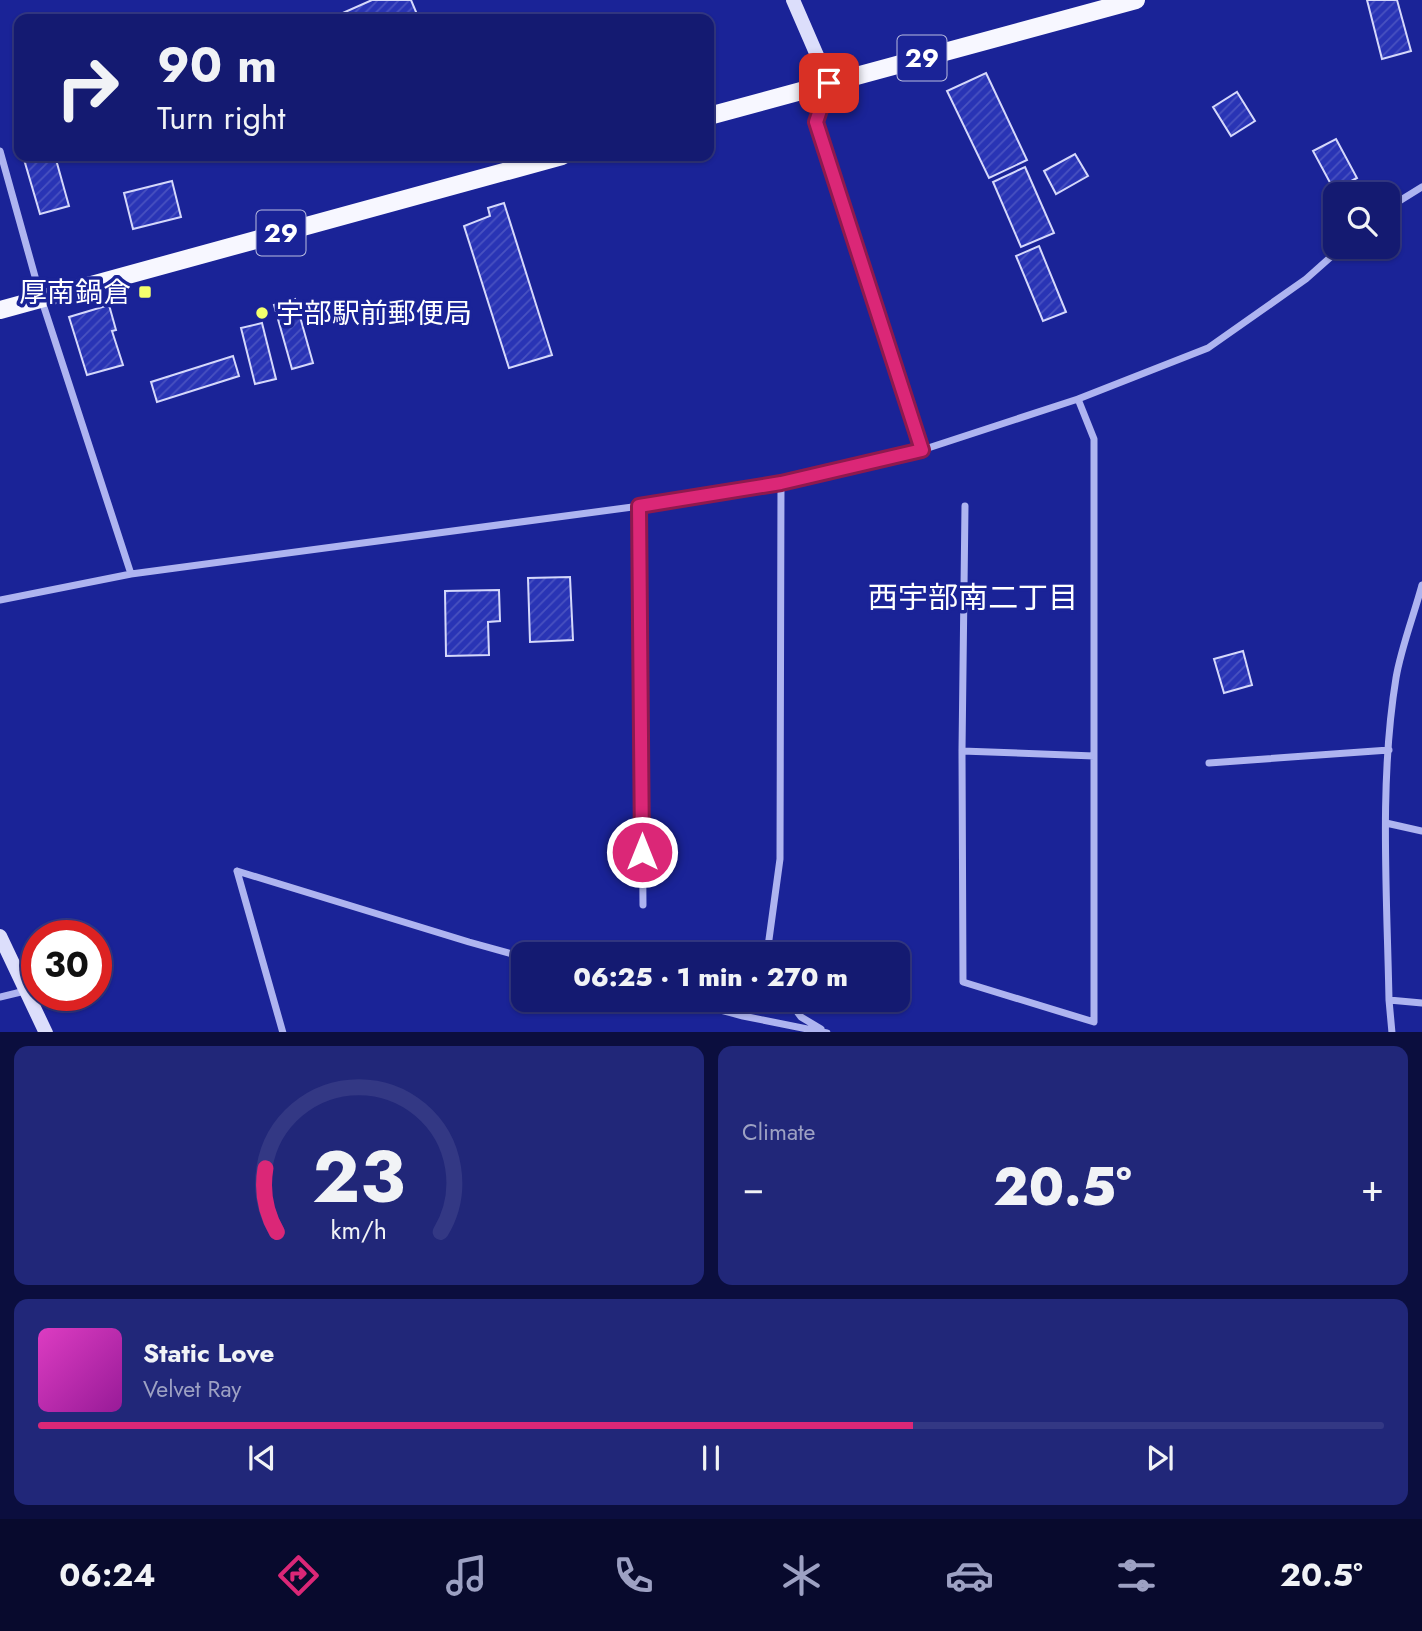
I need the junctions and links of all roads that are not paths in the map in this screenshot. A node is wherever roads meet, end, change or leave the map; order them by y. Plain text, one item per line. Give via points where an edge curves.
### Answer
1 (793, 0) edge
2 (1136, 0) edge
3 (829, 83) junction
4 (714, 115) edge
5 (0, 151) edge
6 (544, 161) edge
7 (1422, 187) edge
8 (1400, 201) edge
9 (1328, 259) edge
10 (41, 298) junction
11 (0, 310) edge
12 (1078, 399) junction
13 (922, 450) junction
14 (781, 483) junction
15 (639, 506) junction
16 (965, 506) dead end
17 (131, 574) junction
18 (1422, 585) edge
19 (1421, 595) edge
20 (0, 600) edge
21 (1389, 750) junction
22 (962, 751) junction
23 (1094, 757) junction
24 (1209, 763) dead end
25 (1386, 823) junction
26 (1422, 831) edge
27 (643, 905) dead end
28 (0, 936) edge
29 (769, 942) edge
30 (511, 954) edge
31 (21, 982) edge
32 (21, 992) edge
33 (0, 997) edge
34 (1389, 1000) junction
35 (1422, 1003) edge
36 (35, 1011) edge
37 (728, 1012) edge
38 (797, 1012) edge
39 (46, 1032) edge
40 (283, 1032) edge
41 (827, 1032) edge
42 (1392, 1032) edge

1 - 3 main road
2 - 3 main road, 29
3 - 4 main road, 29
3 - 13 street via 816,122
5 - 10 street
6 - 10 main road, 29
7 - 8 street
9 - 12 street via 1208,348
10 - 11 main road, 29
10 - 17 street
12 - 13 street
12 - 23 street via 1094,439
13 - 14 street
14 - 15 street
14 - 29 street via 780,859
15 - 17 street
15 - 27 street
16 - 22 street
17 - 20 street
18 - 19 street
19 - 21 street via 1396,676
21 - 24 street
21 - 25 street
22 - 23 street
22 - 23 street via 963,982 1094,1022
25 - 26 street
25 - 34 street
28 - 31 main road
30 - 40 street via 237,872
32 - 33 street
34 - 35 street
34 - 42 street
36 - 39 main road
37 - 41 street
38 - 41 street

